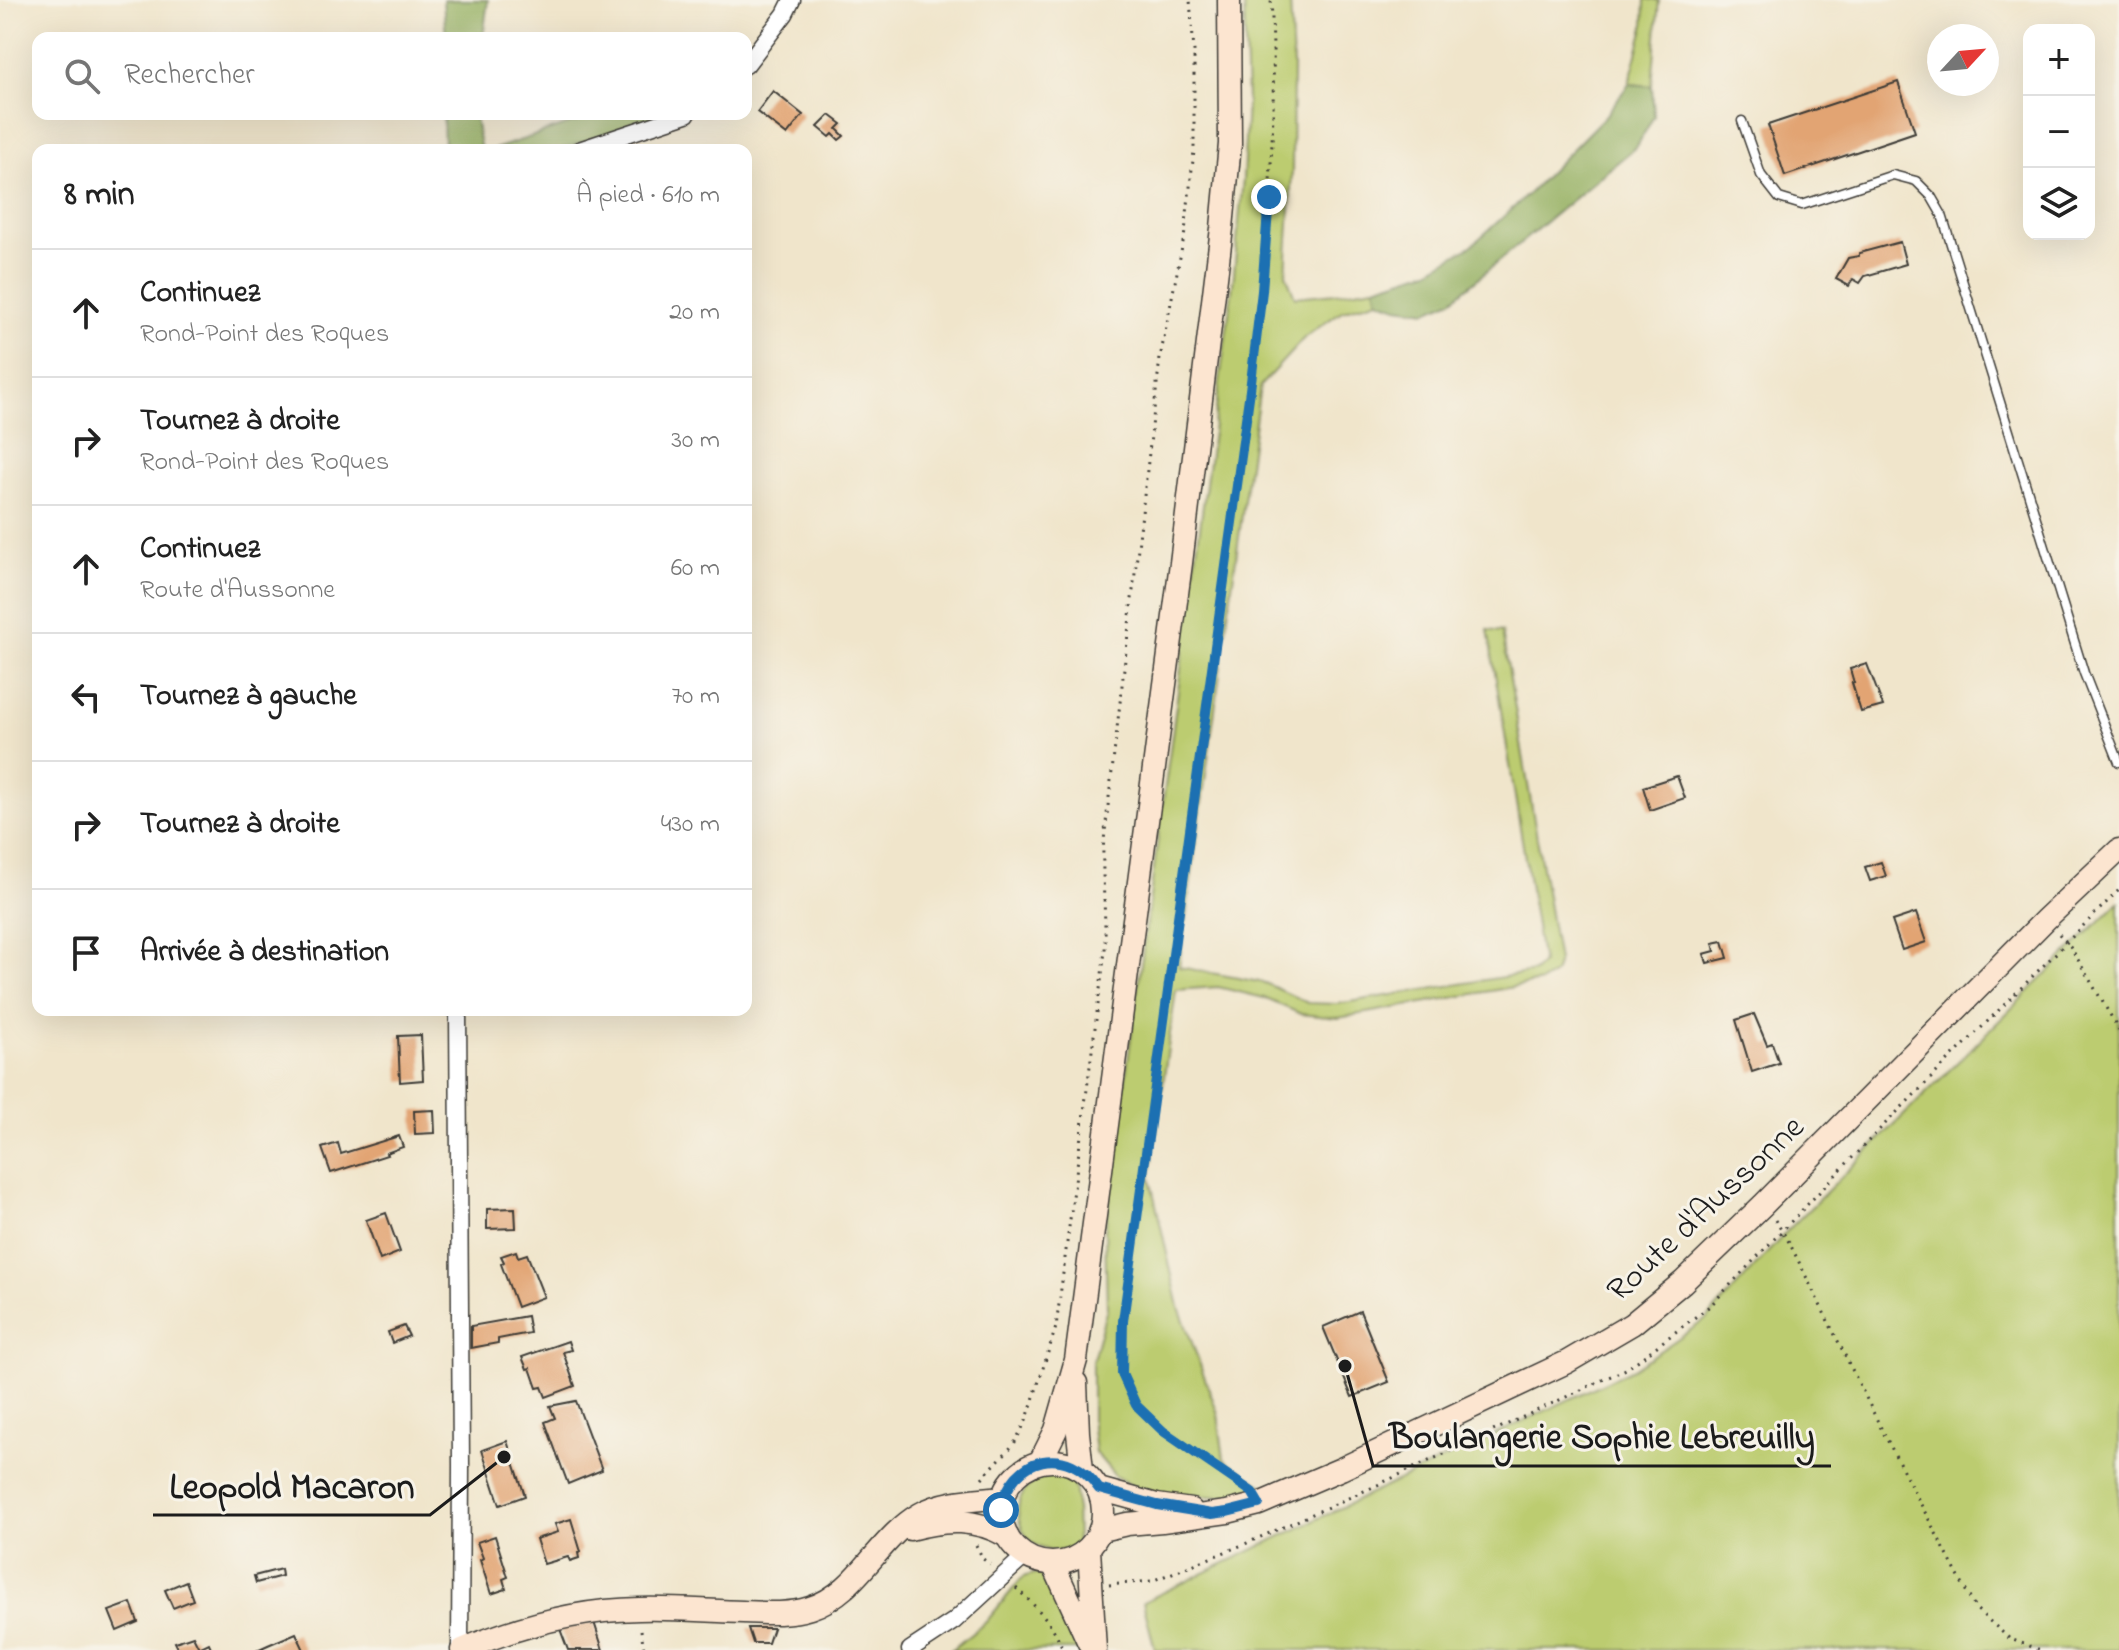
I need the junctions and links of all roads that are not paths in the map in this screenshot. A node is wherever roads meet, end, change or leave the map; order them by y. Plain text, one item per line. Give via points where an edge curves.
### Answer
1 (792, 0) edge
2 (1229, 0) edge
3 (752, 57) edge
4 (669, 120) edge
5 (1742, 121) dead end
6 (597, 144) edge
7 (2119, 762) edge
8 (2119, 850) edge
9 (458, 1016) edge
10 (1076, 1360) junction
11 (1040, 1462) junction
12 (1082, 1470) junction
13 (1099, 1489) junction
14 (1003, 1497) junction
15 (1212, 1514) junction
16 (1101, 1530) junction
17 (897, 1532) junction
18 (1007, 1536) junction
19 (1089, 1549) junction
20 (1025, 1556) junction
21 (1053, 1564) junction
22 (461, 1650) edge
23 (910, 1650) edge
24 (1093, 1650) edge

1 - 3 street
2 - 10 main road via 1230,144 1222,228
4 - 6 street
5 - 7 lane via 1761,175 1779,198 1802,205 1893,175 1916,181 1931,196 1942,215 2084,673
8 - 15 main road, Route d'Aussonne via 1763,1205 1632,1324 1567,1362 1341,1469 1259,1504
9 - 22 street
10 - 11 main road via 1056,1430
10 - 12 main road
11 - 12 main road via 1062,1461
11 - 14 main road via 1011,1481
12 - 13 main road
13 - 15 main road, Route d'Aussonne
13 - 16 main road
14 - 17 main road via 935,1507
14 - 18 main road
15 - 16 main road, Route d'Aussonne
16 - 19 main road
17 - 18 main road via 961,1521
17 - 22 main road via 843,1588 810,1608 779,1613 584,1613 500,1634
18 - 20 main road
19 - 21 main road
19 - 24 main road
20 - 21 main road
20 - 23 street via 954,1621
21 - 24 main road

